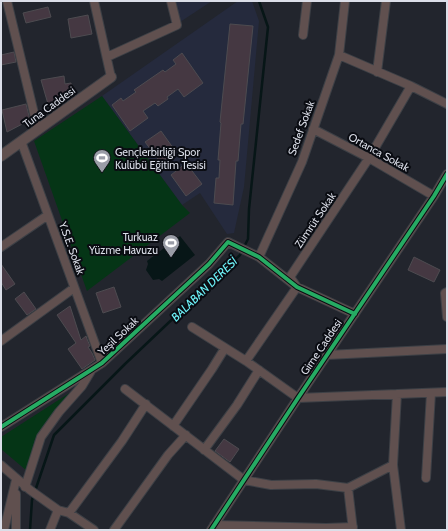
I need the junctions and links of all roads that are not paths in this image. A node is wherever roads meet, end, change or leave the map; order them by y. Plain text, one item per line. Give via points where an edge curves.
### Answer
1 (7, 1) edge
2 (94, 1) edge
3 (171, 1) edge
4 (307, 1) edge
5 (345, 1) edge
6 (386, 1) edge
7 (303, 35) dead end
8 (339, 55) junction
9 (107, 57) junction
10 (377, 72) junction
11 (111, 77) joint
12 (411, 86) junction
13 (447, 104) edge
14 (313, 129) junction
15 (38, 130) junction
16 (21, 141) junction
17 (1, 156) edge
18 (369, 158) junction
19 (447, 174) edge
20 (443, 189) edge
21 (434, 196) junction
22 (48, 215) junction
23 (1, 247) edge
24 (259, 258) junction
25 (297, 287) junction
26 (74, 288) junction
27 (447, 292) edge
28 (355, 314) junction
29 (447, 317) edge
30 (192, 327) dead end
31 (1, 341) edge
32 (225, 348) junction
33 (447, 349) edge
34 (327, 354) junction
35 (246, 361) junction
36 (102, 363) junction
37 (92, 369) junction
38 (259, 370) junction
39 (125, 389) dead end
40 (447, 392) edge
41 (431, 393) junction
42 (398, 394) junction
43 (298, 398) junction
44 (146, 404) junction
45 (173, 426) junction
46 (1, 427) edge
47 (186, 435) junction
48 (204, 450) junction
49 (1, 465) edge
50 (393, 465) junction
51 (426, 478) dead end
52 (16, 480) junction
53 (244, 480) junction
54 (348, 488) junction
55 (27, 489) junction
56 (58, 510) junction
57 (69, 513) junction
58 (213, 528) edge
59 (353, 529) edge
60 (4, 530) edge
61 (16, 530) edge
62 (50, 530) edge
63 (94, 530) edge
64 (114, 530) edge
65 (401, 530) edge

1 - 15 street
2 - 9 street
3 - 9 street via 177,25
4 - 7 street
5 - 8 street, Sedef Sokak
6 - 10 street
8 - 10 street
8 - 14 street, Sedef Sokak
9 - 11 street
10 - 12 street
11 - 15 street, Tuna Caddesi
12 - 13 street
12 - 18 street, Zümrüt Sokak
14 - 18 street, Ortanca Sokak
14 - 24 street, Sedef Sokak via 302,162
15 - 16 street, Tuna Caddesi
16 - 17 street, Tuna Caddesi
16 - 22 street, Y.S.E. Sokak
18 - 21 street, Ortanca Sokak
18 - 25 street, Zümrüt Sokak via 290,277
19 - 20 street, Girne Caddesi
20 - 21 street, Girne Caddesi
21 - 28 street, Girne Caddesi
22 - 23 street
22 - 26 street, Y.S.E. Sokak
24 - 25 street
24 - 36 street, Yeşil Sokak via 228,242 209,264
25 - 28 street
25 - 35 street
26 - 31 street
26 - 36 street, Y.S.E. Sokak
27 - 29 street via 444,293
28 - 34 street, Girne Caddesi
30 - 32 street
32 - 35 street
32 - 45 street
33 - 34 street
34 - 43 street, Girne Caddesi
35 - 38 street
36 - 37 street, Yeşil Sokak
37 - 46 street, Yeşil Sokak
37 - 55 street via 82,386 41,437
38 - 43 street
38 - 48 street
39 - 44 street
40 - 41 street
41 - 42 street
41 - 51 street
42 - 43 street
42 - 50 street
43 - 53 street, Girne Caddesi
44 - 45 street
44 - 57 street
45 - 47 street
47 - 48 street
47 - 64 street via 168,455
48 - 53 street
49 - 52 street
50 - 54 street
50 - 65 street
52 - 55 street
52 - 60 street
52 - 61 street
53 - 54 street via 271,485 316,484
53 - 58 street, Girne Caddesi
54 - 59 street
55 - 56 street
56 - 57 street
56 - 62 street
57 - 63 street
58 - 59 street

